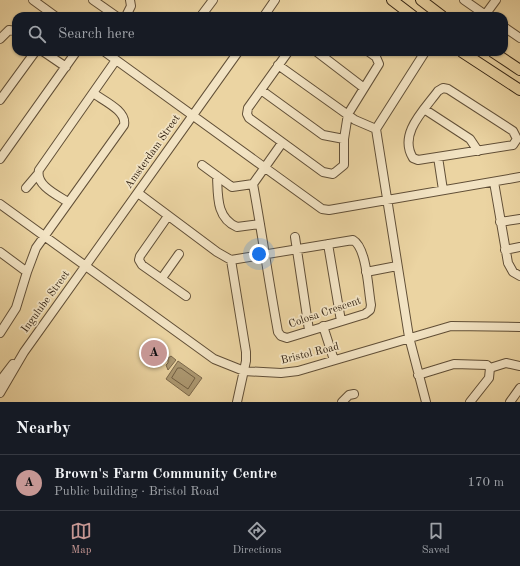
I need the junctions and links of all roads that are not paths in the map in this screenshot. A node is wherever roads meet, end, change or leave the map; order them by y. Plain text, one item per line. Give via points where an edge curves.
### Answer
1 (33, 0) edge
2 (93, 0) edge
3 (130, 0) edge
4 (213, 0) edge
5 (275, 0) edge
6 (392, 0) edge
7 (421, 0) edge
8 (464, 0) edge
9 (496, 0) edge
10 (50, 12) edge
11 (110, 12) edge
12 (128, 12) edge
13 (204, 12) edge
14 (267, 12) edge
15 (408, 12) edge
16 (437, 12) edge
17 (482, 12) edge
18 (488, 12) edge
19 (508, 30) edge
20 (12, 31) edge
21 (520, 38) edge
22 (0, 40) edge
23 (32, 56) edge
24 (50, 56) edge
25 (73, 56) edge
26 (110, 56) edge
27 (235, 56) edge
28 (285, 56) edge
29 (322, 56) edge
30 (376, 56) edge
31 (422, 56) edge
32 (468, 56) edge
33 (499, 56) edge
34 (116, 60) junction
35 (278, 65) junction
36 (66, 67) junction
37 (520, 70) edge
38 (364, 88) junction
39 (261, 90) junction
40 (520, 90) edge
41 (94, 93) junction
42 (0, 100) edge
43 (424, 109) junction
44 (348, 114) junction
45 (192, 115) junction
46 (376, 129) junction
47 (344, 140) junction
48 (282, 143) junction
49 (478, 151) junction
50 (438, 157) junction
51 (0, 159) edge
52 (202, 165) dead end
53 (264, 168) junction
54 (37, 176) junction
55 (217, 176) junction
56 (520, 177) edge
57 (494, 182) junction
58 (252, 184) junction
59 (26, 188) dead end
60 (443, 190) junction
61 (138, 193) junction
62 (386, 200) junction
63 (68, 202) junction
64 (0, 204) edge
65 (168, 216) junction
66 (520, 219) edge
67 (500, 222) junction
68 (260, 224) junction
69 (45, 236) junction
70 (296, 237) dead end
71 (328, 244) junction
72 (520, 247) edge
73 (296, 250) junction
74 (505, 250) junction
75 (0, 252) edge
76 (179, 254) dead end
77 (265, 254) junction
78 (232, 260) junction
79 (86, 266) junction
80 (397, 266) junction
81 (27, 272) junction
82 (366, 272) junction
83 (520, 276) edge
84 (162, 278) junction
85 (186, 296) dead end
86 (341, 320) junction
87 (323, 326) junction
88 (520, 327) edge
89 (309, 330) junction
90 (0, 331) edge
91 (409, 337) junction
92 (24, 352) junction
93 (334, 360) junction
94 (520, 366) edge
95 (490, 368) junction
96 (244, 371) junction
97 (418, 375) junction
98 (0, 381) edge
99 (520, 388) edge
100 (0, 393) edge
101 (354, 394) dead end
102 (237, 402) edge
103 (342, 402) edge
104 (426, 402) edge
105 (470, 402) edge
106 (510, 402) edge

1 - 10 street
2 - 11 street
3 - 12 street
4 - 13 street
5 - 14 street
6 - 15 main road
7 - 16 main road
8 - 17 street
9 - 18 street
19 - 21 street
20 - 22 street via 8,30
23 - 42 street
24 - 36 street
25 - 36 street
26 - 34 street
27 - 45 street, Amsterdam Street
28 - 35 street
29 - 38 street
30 - 38 street via 378,67
31 - 46 street
32 - 40 main road
33 - 37 main road
34 - 41 street
34 - 45 street
35 - 39 street
35 - 44 street
36 - 51 street
38 - 44 street
39 - 47 street via 323,135
39 - 48 street via 248,108 247,114
41 - 54 street
41 - 63 street via 122,114 124,125
43 - 49 street via 470,139
43 - 49 street via 438,91 448,89 516,134 517,141 513,145
43 - 50 street via 408,139 410,154 418,160
44 - 46 street
44 - 47 street
45 - 53 street
45 - 61 street, Amsterdam Street
46 - 62 street
47 - 48 street via 344,165 333,174 323,172
48 - 53 street
49 - 50 street
50 - 60 street
52 - 55 street
53 - 58 street
53 - 62 street via 322,209
54 - 59 street
54 - 63 street via 40,182
55 - 58 street via 232,187
55 - 68 street via 222,216 237,227
56 - 57 street
57 - 60 street
57 - 67 street
58 - 68 street, Colosa Crescent
60 - 62 street
61 - 65 street
61 - 79 street, Amsterdam Street
62 - 80 street
63 - 69 street
64 - 69 street, Bristol Road
65 - 78 street
65 - 84 street via 139,260 142,265
66 - 67 street
67 - 74 street
68 - 77 street, Colosa Crescent
69 - 79 street, Bristol Road
69 - 81 street via 34,253
70 - 73 street
71 - 73 street, Colosa Crescent
71 - 82 street, Colosa Crescent via 353,240 358,243
71 - 86 street
72 - 74 street
73 - 77 street, Colosa Crescent
73 - 89 street
74 - 83 street via 510,269
75 - 81 street
76 - 84 street
77 - 78 street
77 - 89 street, Colosa Crescent via 278,332 287,338
78 - 96 street via 246,345
79 - 92 street, Ingulube Street
79 - 96 street, Bristol Road via 214,359
80 - 82 street
80 - 91 street
81 - 90 street via 16,308
82 - 86 street, Colosa Crescent via 370,310 365,314
84 - 85 street
86 - 87 street, Colosa Crescent
87 - 89 street, Colosa Crescent
87 - 93 street
88 - 91 street, Bristol Road via 456,326
91 - 93 street, Bristol Road
91 - 97 street
92 - 98 street, Ingulube Street
92 - 100 street, Ingulube Street
93 - 96 street, Bristol Road via 281,374
94 - 95 street via 506,363
95 - 97 street via 484,364 454,364
95 - 105 street via 489,378
96 - 102 street
97 - 104 street
99 - 106 street
101 - 103 street

